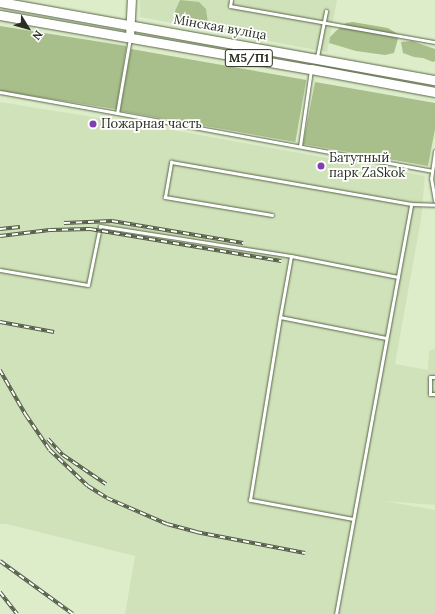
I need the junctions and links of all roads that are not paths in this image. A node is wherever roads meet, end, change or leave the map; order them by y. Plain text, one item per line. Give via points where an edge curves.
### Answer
1 (132, 0) edge
2 (231, 0) edge
3 (0, 2) edge
4 (326, 11) dead end
5 (0, 14) edge
6 (324, 22) junction
7 (131, 25) junction
8 (130, 37) junction
9 (435, 42) edge
10 (317, 59) junction
11 (311, 68) junction
12 (400, 74) junction
13 (435, 80) edge
14 (399, 85) junction
15 (0, 92) edge
16 (435, 92) edge
17 (117, 113) junction
18 (300, 146) junction
19 (435, 151) edge
20 (432, 171) junction
21 (435, 201) edge
22 (411, 204) junction
23 (435, 205) edge
24 (272, 215) dead end
25 (291, 256) junction
26 (0, 270) edge
27 (398, 277) junction
28 (280, 317) junction
29 (386, 338) junction
30 (435, 377) edge
31 (435, 394) edge
32 (353, 519) junction
33 (336, 614) edge

1 - 7 main road
2 - 6 lane via 230,6
3 - 7 main road, Мінская вуліца / М5/П1
4 - 6 lane
5 - 8 main road, Мінская вуліца / М5/П1
6 - 9 lane
6 - 10 lane
7 - 8 main road
7 - 10 main road, Мінская вуліца / М5/П1
8 - 11 main road, Мінская вуліца / М5/П1
8 - 17 lane
10 - 12 main road, Мінская вуліца / М5/П1
11 - 14 main road, Мінская вуліца / М5/П1
11 - 18 lane
12 - 13 main road, Мінская вуліца / М5/П1
12 - 14 main road via 404,78
14 - 16 main road, Мінская вуліца / М5/П1
15 - 17 lane
17 - 18 lane
18 - 20 lane
19 - 20 lane
20 - 21 lane
22 - 23 lane
22 - 24 lane via 171,162 165,197
22 - 27 lane
25 - 26 lane via 100,226 88,285
25 - 27 lane
25 - 28 lane
27 - 29 lane
28 - 29 lane
28 - 32 lane via 250,500
29 - 32 lane
30 - 31 lane via 430,377 430,394
32 - 33 lane

